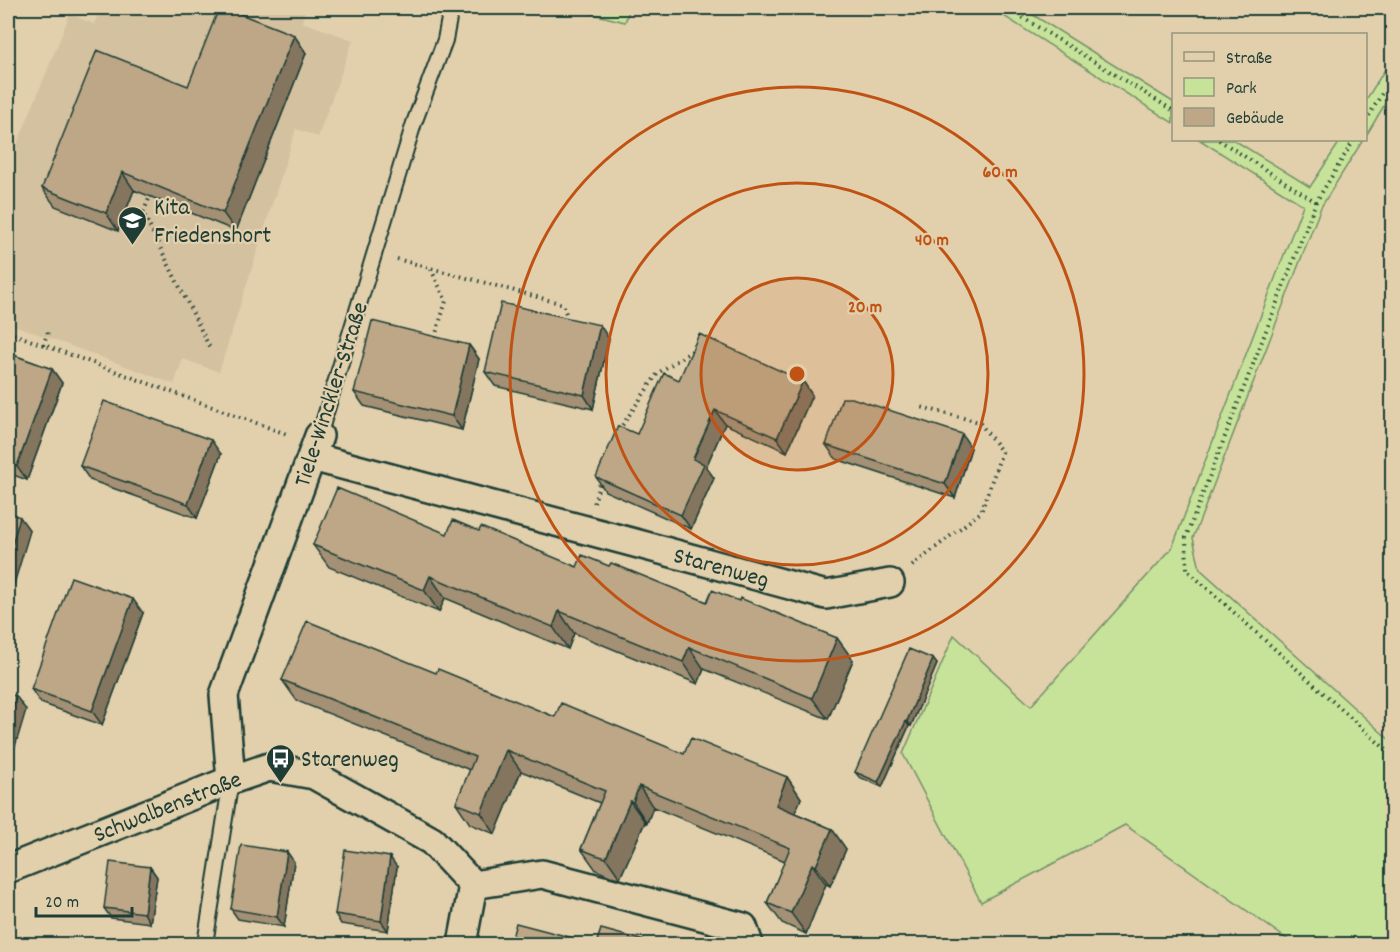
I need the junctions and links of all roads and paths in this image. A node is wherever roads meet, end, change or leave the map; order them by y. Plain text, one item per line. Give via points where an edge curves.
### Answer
1 (451, 8) edge
2 (1007, 8) edge
3 (1392, 76) edge
4 (1172, 110) edge
5 (1367, 118) edge
6 (1221, 141) edge
7 (1353, 141) edge
8 (153, 190) edge
9 (1316, 202) junction
10 (373, 253) junction
11 (430, 268) junction
12 (567, 317) edge
13 (8, 332) edge
14 (48, 332) dead end
15 (435, 337) edge
16 (43, 345) junction
17 (698, 348) edge
18 (211, 350) dead end
19 (921, 407) dead end
20 (615, 435) edge
21 (315, 447) junction
22 (602, 477) edge
23 (586, 530) junction
24 (890, 583) joint
25 (1392, 755) edge
26 (231, 780) junction
27 (8, 869) edge
28 (473, 885) junction
29 (206, 945) edge
30 (462, 945) edge
31 (749, 945) edge

1 - 10 lane, Tiele-Winckler-Straße via 445,40
2 - 4 path
3 - 5 path
6 - 9 path
7 - 9 path
8 - 18 path via 144,213
9 - 25 path via 1186,537 1187,570
10 - 11 path
10 - 21 lane, Tiele-Winckler-Straße
11 - 12 path via 563,304
11 - 15 path via 446,301
13 - 16 path
14 - 16 path
16 - 21 path
17 - 20 path via 658,373
19 - 24 path via 979,422 1002,452 981,512
21 - 23 street, Starenweg
21 - 26 street, Tiele-Winckler-Straße via 224,695
22 - 23 path
23 - 24 street, Starenweg via 826,595
26 - 27 street, Schwalbenstraße
26 - 28 street, Schwalbenstraße via 269,767 314,775 432,841
26 - 29 lane
28 - 30 street
28 - 31 street via 542,874 743,927

